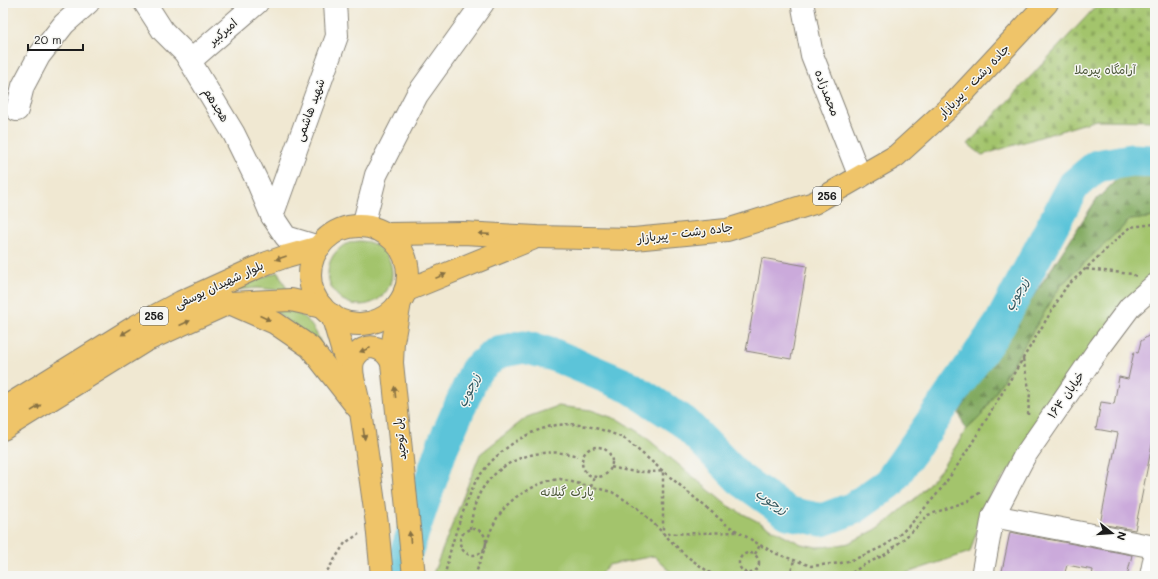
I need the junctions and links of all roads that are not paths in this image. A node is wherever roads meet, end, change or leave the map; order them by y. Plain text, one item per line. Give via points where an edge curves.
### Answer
1 (88, 3) edge
2 (144, 3) edge
3 (256, 3) edge
4 (334, 3) edge
5 (483, 3) edge
6 (1047, 3) edge
7 (802, 4) edge
8 (190, 62) junction
9 (17, 110) dead end
10 (860, 177) junction
11 (272, 216) junction
12 (363, 226) junction
13 (387, 234) junction
14 (537, 237) junction
15 (319, 248) junction
16 (1147, 282) edge
17 (402, 296) junction
18 (229, 303) junction
19 (327, 311) junction
20 (392, 363) junction
21 (353, 378) junction
22 (3, 410) edge
23 (361, 412) junction
24 (3, 429) edge
25 (994, 516) junction
26 (1155, 547) edge
27 (1155, 556) edge
28 (382, 576) edge
29 (414, 576) edge
30 (982, 576) edge
31 (1151, 576) edge

1 - 9 street via 64,24 39,56 23,86
2 - 8 street, هجدهم via 163,31 185,53
3 - 8 street, امیرکبیر
4 - 11 street, شهید هاشمی via 338,36
5 - 12 street via 417,95 376,176
6 - 10 main road, جاده رشت - پیربازار / 256 via 954,103 896,156
7 - 10 street, محمدزاده via 812,55
8 - 11 street, هجدهم via 234,134
10 - 14 main road, جاده رشت - پیربازار / 256 via 814,204 726,230 634,239
11 - 15 street, هجدهم via 286,237
12 - 13 main road, 256
12 - 15 main road, 256 via 338,231 327,238
14 -> 13 main road, جاده رشت - پیربازار / 256 via 462,233
13 - 17 main road, 256 via 403,253 407,265 408,278
17 -> 14 main road
15 - 19 main road, 256 via 310,271 311,284 315,296
15 -> 22 main road, بلوار شهیدان یوسفی / 256 via 267,263 181,302 136,326
16 - 25 street, خیابان ۱۶۴ via 1024,457
17 - 19 main road, 256 via 391,312 368,323 343,321
17 - 20 main road, پل توحید via 393,342
18 - 19 main road, بلوار شهیدان یوسفی / 256 via 291,300
18 -> 23 main road via 275,323 310,347
24 -> 18 main road, بلوار شهیدان یوسفی / 256 via 145,341
19 - 21 main road
20 -> 21 main road via 380,349 368,348 354,359
29 -> 20 main road, پل توحید
21 - 23 main road
23 -> 28 main road
25 - 26 street
25 - 30 street, خیابان ۱۶۴
27 - 31 street

